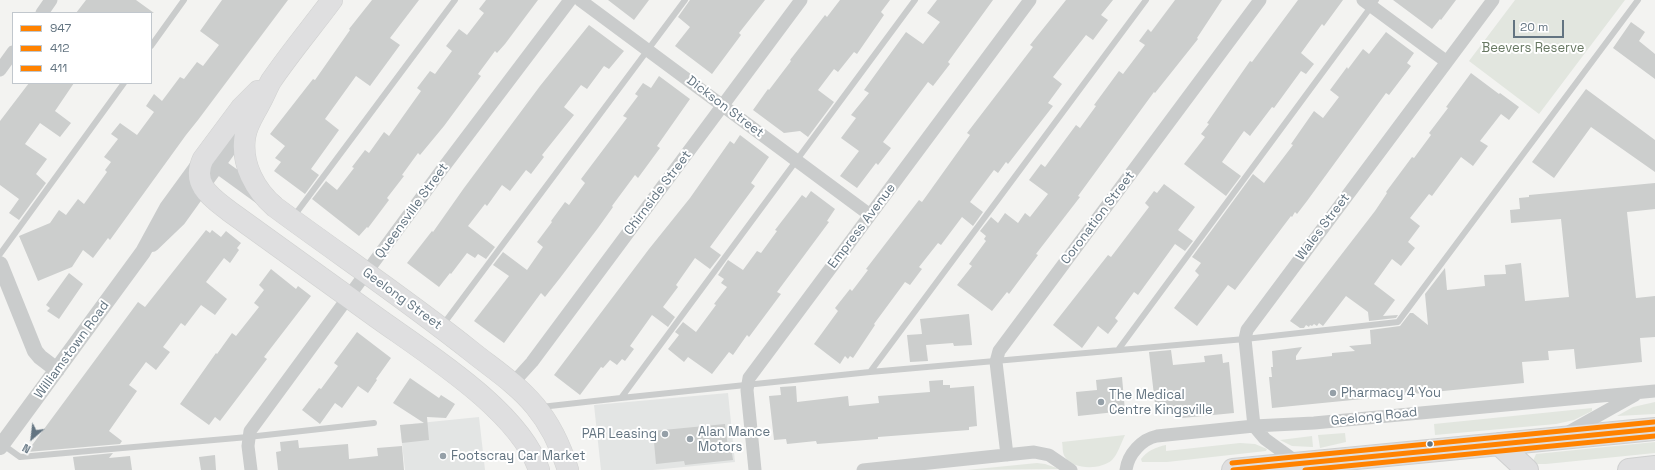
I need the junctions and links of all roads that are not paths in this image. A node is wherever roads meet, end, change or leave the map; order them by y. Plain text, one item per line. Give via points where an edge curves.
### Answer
1 (51, 0) edge
2 (184, 0) edge
3 (332, 0) edge
4 (455, 0) edge
5 (570, 0) edge
6 (580, 0) edge
7 (685, 0) edge
8 (801, 0) edge
9 (915, 0) edge
10 (1030, 0) edge
11 (1146, 0) edge
12 (1260, 0) edge
13 (1493, 0) edge
14 (1638, 0) edge
15 (1370, 2) edge
16 (43, 12) edge
17 (152, 45) edge
18 (648, 50) junction
19 (12, 53) edge
20 (1447, 62) junction
21 (0, 70) edge
22 (270, 83) junction
23 (123, 84) edge
24 (723, 106) junction
25 (253, 115) junction
26 (208, 160) junction
27 (796, 160) junction
28 (202, 186) junction
29 (275, 207) junction
30 (870, 215) junction
31 (292, 219) junction
32 (143, 252) junction
33 (0, 254) edge
34 (0, 264) edge
35 (366, 273) junction
36 (349, 297) junction
37 (441, 327) junction
38 (1245, 339) junction
39 (1118, 350) junction
40 (996, 362) junction
41 (57, 370) junction
42 (870, 372) junction
43 (512, 383) junction
44 (747, 385) junction
45 (1655, 391) edge
46 (1639, 392) junction
47 (621, 398) junction
48 (537, 408) junction
49 (374, 423) dead end
50 (1254, 426) junction
51 (1655, 429) edge
52 (248, 437) junction
53 (1554, 438) junction
54 (1499, 444) junction
55 (1, 446) edge
56 (1007, 455) junction
57 (1298, 463) junction
58 (570, 467) edge
59 (537, 468) edge
60 (1655, 468) edge
61 (251, 470) edge
62 (755, 470) edge
63 (863, 470) edge
64 (1071, 470) edge
65 (1126, 470) edge
66 (1232, 470) edge
67 (1528, 470) edge
68 (1629, 470) edge

1 - 16 street
2 - 17 lane
3 - 22 main road, Williamstown Road
4 - 31 lane
5 - 35 street, Queensville Street
6 - 18 street, Dickson Street
7 - 18 lane
8 - 24 street, Chirnside Street
9 - 27 lane
10 - 30 street, Empress Avenue
11 - 42 lane
12 - 40 street, Coronation Street via 1001,348
13 - 20 street, Wales Street
14 - 38 lane via 1398,322
15 - 20 street
15 - 39 lane
18 - 24 street, Dickson Street
18 - 37 lane
19 - 21 street
20 - 38 street, Wales Street via 1248,328
22 - 25 main road, Williamstown Road
22 - 26 main road, Williamstown Road via 250,98
23 - 33 lane
24 - 27 street, Dickson Street
24 - 43 street, Chirnside Street via 532,362
25 - 26 street, Williamstown Road
25 - 29 main road via 245,136 245,160 257,188
26 - 28 main road via 199,166 198,173
26 - 29 street, Geelong Street
26 - 32 street, Williamstown Road via 167,208
27 - 30 street, Dickson Street
27 - 47 lane
28 - 32 street, Williamstown Road via 178,219
28 - 36 main road via 224,208
29 - 31 main road, Geelong Street
30 - 44 street, Empress Avenue via 750,375
31 - 35 main road, Geelong Street
32 - 41 street, Williamstown Road
34 - 41 street via 35,351
35 - 36 street, Queensville Street
35 - 37 main road, Geelong Street
36 - 52 street, Queensville Street
36 - 59 main road via 495,408 529,448
37 - 43 main road, Geelong Street
38 - 39 lane
38 - 50 street
39 - 40 lane
40 - 42 lane
40 - 56 street
41 - 55 street, Williamstown Road
42 - 44 lane
43 - 48 main road, Geelong Street
44 - 47 lane
44 - 62 street
45 - 46 street, Geelong Road
46 - 50 street, Geelong Road via 1314,424
46 - 53 street, Geelong Road via 1592,420
47 - 48 lane
48 - 58 main road, Geelong Street
49 - 52 lane
50 - 57 street via 1265,439
50 - 65 street, Geelong Road via 1150,438 1131,456
51 - 53 highway, Geelong Road
52 - 55 lane via 20,457
52 - 61 street
53 - 54 highway, Geelong Road
54 - 57 highway, Geelong Road
54 - 67 highway
56 - 63 street
56 - 64 street via 1043,453
57 - 66 highway, Geelong Road
60 - 68 highway

